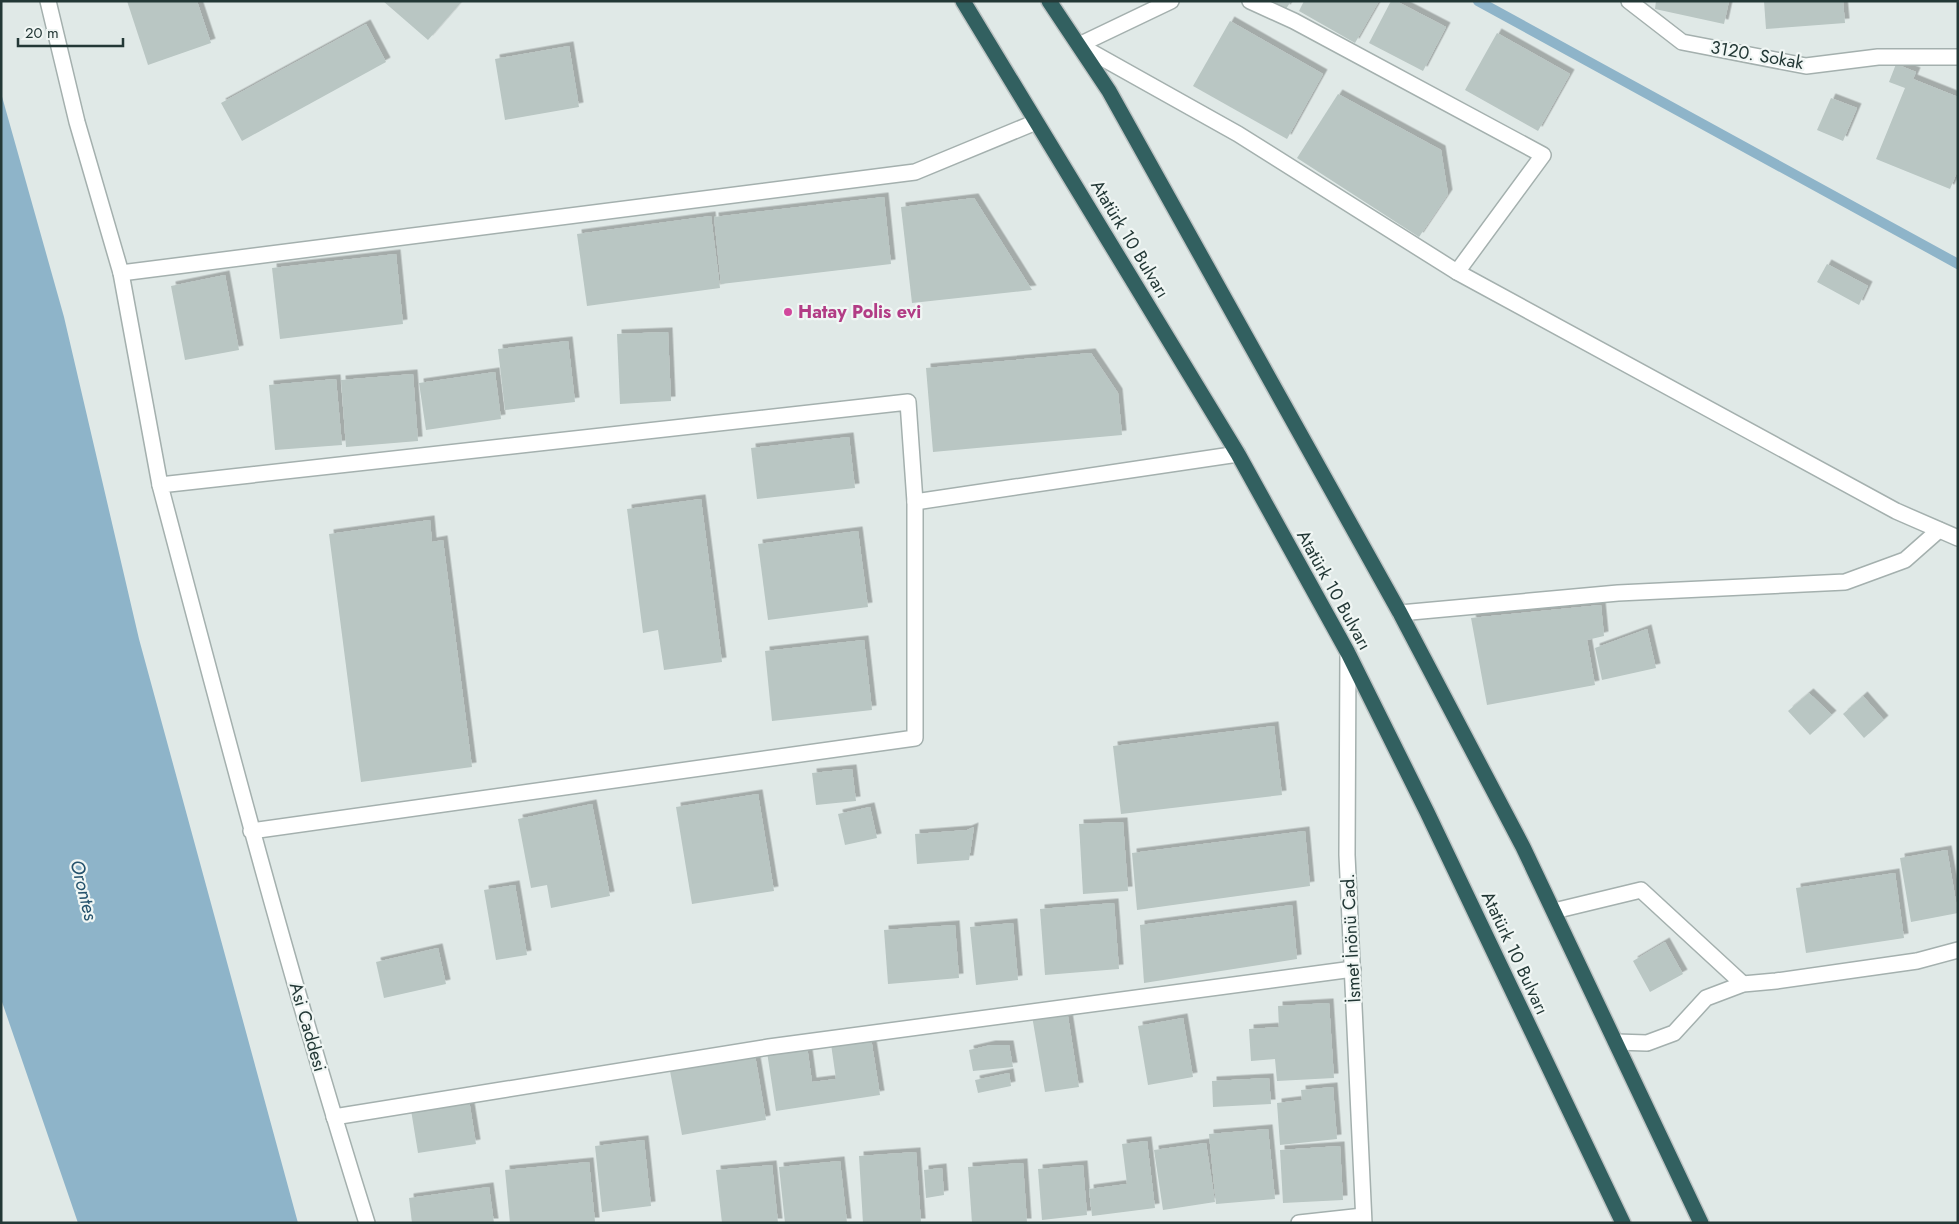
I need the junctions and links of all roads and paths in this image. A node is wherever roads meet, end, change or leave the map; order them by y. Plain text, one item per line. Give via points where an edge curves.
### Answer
1 (48, 1) edge
2 (963, 1) edge
3 (1049, 1) edge
4 (1171, 1) edge
5 (1250, 1) edge
6 (1630, 1) edge
7 (1079, 45) junction
8 (1958, 57) edge
9 (1036, 122) junction
10 (1457, 272) junction
11 (121, 273) junction
12 (1238, 454) junction
13 (160, 485) junction
14 (915, 502) junction
15 (1940, 530) junction
16 (1958, 538) edge
17 (1400, 613) junction
18 (1348, 653) junction
19 (251, 831) junction
20 (1554, 911) junction
21 (1958, 950) edge
22 (1353, 969) junction
23 (1743, 984) junction
24 (1616, 1042) junction
25 (334, 1117) junction
26 (1363, 1219) edge
27 (367, 1223) edge
28 (1299, 1223) edge
29 (1623, 1223) edge
30 (1701, 1223) edge

1 - 11 street, Asi Caddesi
2 - 9 highway, Atatürk 10 Bulvarı
3 - 7 highway
4 - 7 street
5 - 10 street via 1294,21 1543,155
6 - 8 street, 3120. Sokak via 1682,42 1806,66 1878,57
7 - 10 street via 1238,134
7 - 17 highway via 1109,91
9 - 11 street via 915,172
9 - 12 highway, Atatürk 10 Bulvarı
10 - 15 street via 1896,511
11 - 13 street, Asi Caddesi
12 - 14 street
12 - 18 highway, Atatürk 10 Bulvarı
13 - 14 street via 908,402
13 - 19 street, Asi Caddesi
14 - 19 street via 915,738
15 - 16 street
15 - 17 street via 1905,560 1845,582 1618,593
17 - 20 highway
18 - 22 street, İsmet İnönü Cad. via 1346,855
18 - 29 highway, Atatürk 10 Bulvarı
19 - 25 street, Asi Caddesi
20 - 23 street via 1641,890
20 - 24 highway
21 - 23 street via 1917,961
22 - 25 street via 769,1047
22 - 26 street, İsmet İnönü Cad.
23 - 24 street via 1706,998 1674,1033 1647,1043
24 - 30 highway
25 - 27 street, Asi Caddesi
26 - 28 street

